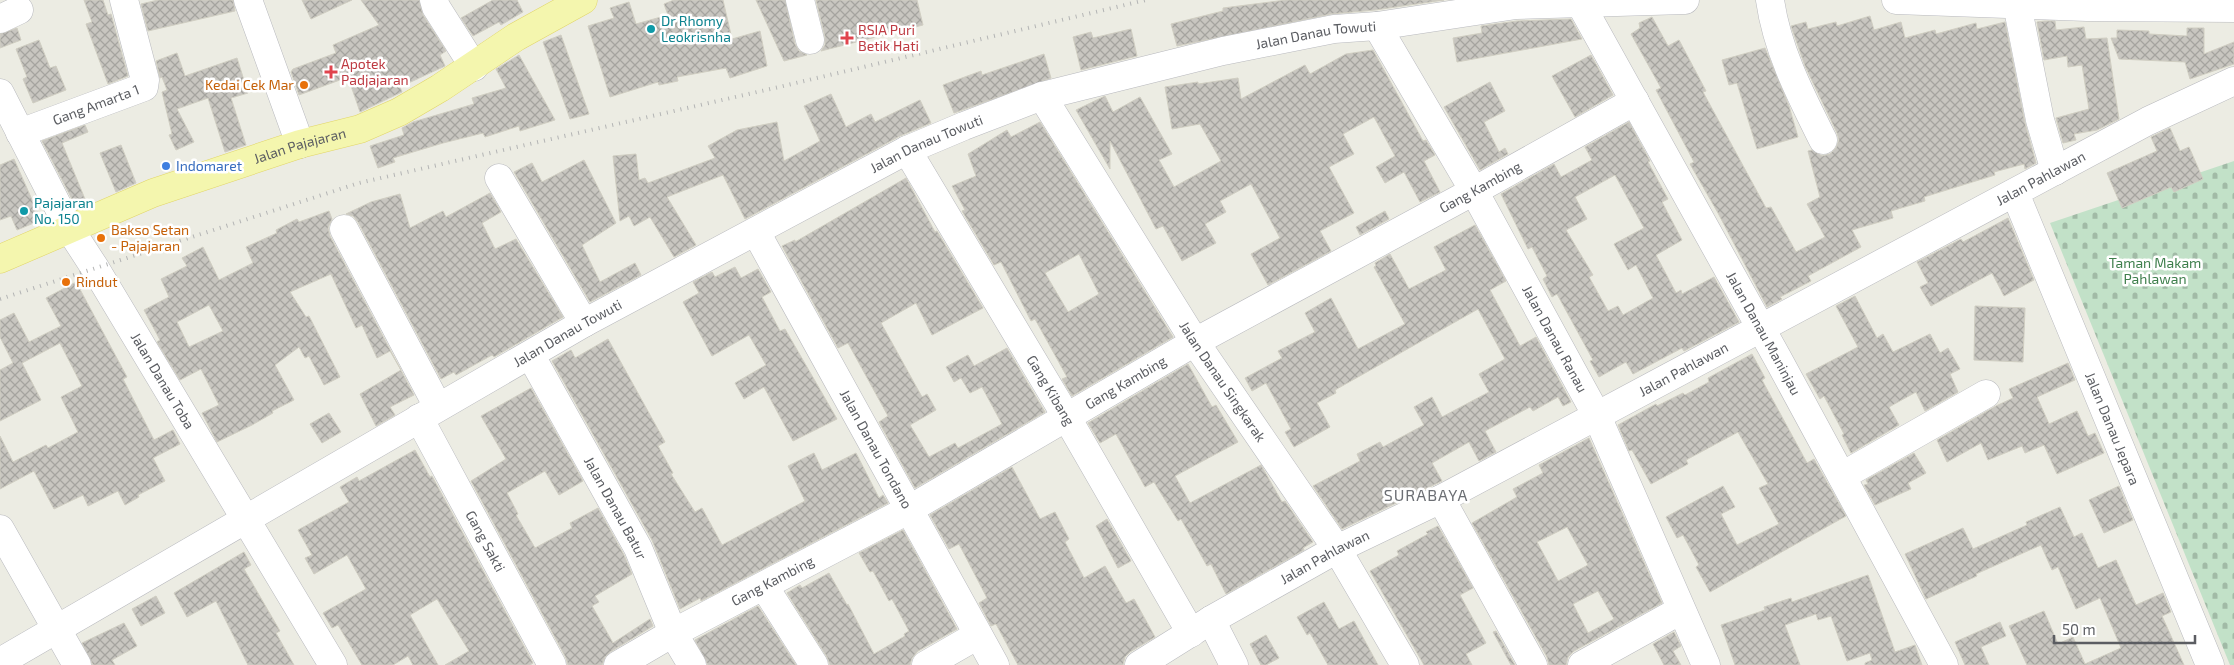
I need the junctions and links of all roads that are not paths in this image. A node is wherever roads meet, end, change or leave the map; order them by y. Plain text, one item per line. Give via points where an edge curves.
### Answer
1 (124, 0) edge
2 (248, 0) edge
3 (434, 0) edge
4 (583, 0) edge
5 (800, 0) edge
6 (1685, 0) edge
7 (1770, 0) edge
8 (1896, 0) edge
9 (1580, 3) junction
10 (2017, 4) junction
11 (2194, 4) edge
12 (2234, 8) edge
13 (1377, 26) junction
14 (810, 40) dead end
15 (474, 67) junction
16 (2234, 81) edge
17 (0, 93) edge
18 (1042, 96) junction
19 (1635, 101) junction
20 (11, 125) edge
21 (1823, 140) dead end
22 (300, 144) junction
23 (907, 150) junction
24 (2055, 171) junction
25 (499, 178) dead end
26 (1474, 191) junction
27 (2015, 193) junction
28 (69, 228) junction
29 (344, 229) dead end
30 (756, 232) junction
31 (0, 259) edge
32 (584, 323) junction
33 (1761, 328) junction
34 (1194, 342) junction
35 (531, 356) junction
36 (1986, 394) dead end
37 (429, 412) junction
38 (1066, 416) junction
39 (1597, 416) junction
40 (1842, 476) junction
41 (1441, 499) junction
42 (908, 510) junction
43 (246, 519) junction
44 (0, 529) edge
45 (1337, 549) junction
46 (764, 586) junction
47 (1681, 610) junction
48 (1201, 627) junction
49 (56, 630) junction
50 (673, 633) junction
51 (978, 635) junction
52 (0, 662) edge
53 (77, 665) edge
54 (333, 665) edge
55 (552, 665) edge
56 (618, 665) edge
57 (692, 665) edge
58 (814, 665) edge
59 (926, 665) edge
60 (995, 665) edge
61 (1139, 665) edge
62 (1234, 665) edge
63 (1405, 665) edge
64 (1533, 665) edge
65 (1582, 665) edge
66 (1706, 665) edge
67 (1944, 665) edge
68 (2210, 665) edge

1 - 20 street, Gang Amarta 1 via 145,80 144,87
2 - 22 street
3 - 15 street
4 - 15 main road, Jalan Pajajaran via 516,37
5 - 14 street
6 - 9 street, Jalan Danau Towuti
7 - 21 street via 1779,40 1800,95
8 - 10 street
9 - 13 street, Jalan Danau Towuti via 1516,5
9 - 19 street, Jalan Danau Maninjau
10 - 11 street
10 - 24 street via 2040,120
11 - 12 street
13 - 18 street, Jalan Danau Towuti via 1334,30 1223,51
13 - 26 street, Jalan Danau Ranau
15 - 22 main road, Jalan Pajajaran via 399,112 360,129
16 - 24 street, Jalan Pahlawan
17 - 20 street, Jalan Danau Toba
18 - 23 street, Jalan Danau Towuti
18 - 34 street, Jalan Danau Singkarak
19 - 26 street, Gang Kambing
19 - 33 street, Jalan Danau Maninjau
20 - 28 street, Jalan Danau Toba
22 - 28 main road, Jalan Pajajaran via 153,193
23 - 30 street, Jalan Danau Towuti
23 - 38 street, Gang Kibang
24 - 27 street, Jalan Pahlawan
25 - 32 street
26 - 34 street, Gang Kambing
26 - 39 street, Jalan Danau Ranau
27 - 33 street, Jalan Pahlawan
27 - 68 street, Jalan Danau Jepara
28 - 31 main road, Jalan Pajajaran
28 - 43 street, Jalan Danau Toba
29 - 37 street, Gang Sakti
30 - 32 street, Jalan Danau Towuti
30 - 42 street, Jalan Danau Tondano
32 - 35 street, Jalan Danau Towuti
33 - 39 street, Jalan Pahlawan
33 - 40 street, Jalan Danau Maninjau
34 - 38 street, Gang Kambing
34 - 45 street, Jalan Danau Singkarak
35 - 37 street, Jalan Danau Towuti
35 - 50 street, Jalan Danau Batur via 638,548
36 - 40 street
37 - 43 street, Jalan Danau Towuti
37 - 55 street, Gang Sakti
38 - 42 street, Gang Kambing
38 - 48 street, Gang Kibang
39 - 41 street, Jalan Pahlawan
39 - 47 street, Jalan Danau Ranau
40 - 67 street, Jalan Danau Maninjau
41 - 45 street, Jalan Pahlawan
41 - 64 street
42 - 46 street, Gang Kambing
42 - 51 street, Jalan Danau Tondano
43 - 49 street, Jalan Danau Towuti
43 - 54 street, Jalan Danau Toba
44 - 49 street
45 - 48 street, Jalan Pahlawan
45 - 63 street, Jalan Danau Singkarak
46 - 50 street, Gang Kambing
46 - 58 street
47 - 65 street
47 - 66 street, Jalan Danau Ranau
48 - 61 street, Jalan Pahlawan
48 - 62 street, Gang Kibang
49 - 52 street, Jalan Danau Towuti
49 - 53 street
50 - 56 street, Gang Kambing
50 - 57 street, Jalan Danau Batur
51 - 59 street
51 - 60 street, Jalan Danau Tondano

